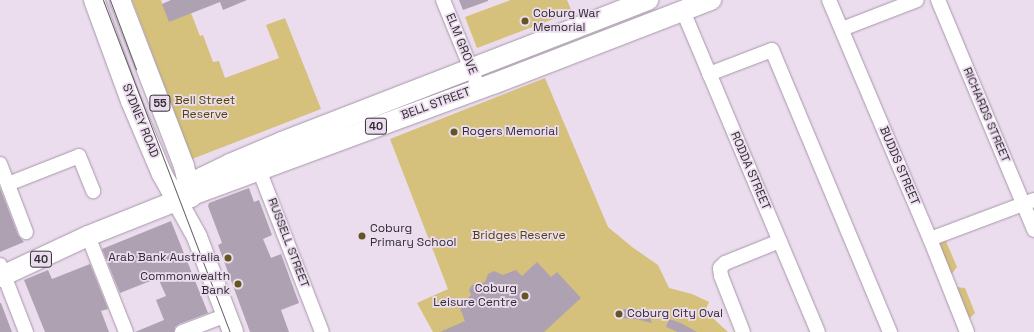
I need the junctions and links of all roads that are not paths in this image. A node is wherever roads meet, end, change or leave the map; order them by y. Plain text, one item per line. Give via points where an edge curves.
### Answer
1 (94, 0) edge
2 (120, 0) edge
3 (443, 0) edge
4 (648, 0) edge
5 (711, 0) edge
6 (829, 0) edge
7 (917, 0) edge
8 (938, 0) edge
9 (683, 11) junction
10 (842, 29) junction
11 (470, 68) junction
12 (709, 74) junction
13 (479, 88) junction
14 (378, 115) junction
15 (256, 162) junction
16 (0, 164) edge
17 (8, 184) junction
18 (93, 191) dead end
19 (182, 194) junction
20 (1029, 202) edge
21 (1034, 230) edge
22 (26, 232) dead end
23 (85, 238) junction
24 (930, 239) junction
25 (780, 241) junction
26 (1, 271) edge
27 (230, 324) edge
28 (26, 332) edge
29 (126, 332) edge
30 (182, 332) edge
31 (322, 332) edge
32 (743, 332) edge
33 (818, 332) edge
34 (890, 332) edge
35 (967, 332) edge

1 - 19 highway, SYDNEY ROAD / 55 via 131,101 162,174
2 - 19 highway, SYDNEY ROAD / 55 via 182,161
3 - 11 street, ELM GROVE
4 - 11 highway, BELL STREET / 40
5 - 9 highway, BELL STREET / 40
6 - 10 street, BUDDS STREET
7 - 10 street
8 - 20 street, RICHARDS STREET
9 - 12 street, RODDA STREET
9 - 13 highway, BELL STREET / 40
10 - 24 street, BUDDS STREET
11 - 13 street, ELM GROVE
11 - 14 highway, BELL STREET / 40
12 - 25 street, RODDA STREET
12 - 34 street via 772,50
13 - 14 highway, BELL STREET / 40
14 - 15 highway, BELL STREET / 40
15 - 19 highway, BELL STREET / 40
15 - 31 street, RUSSELL STREET
16 - 17 street
17 - 18 street via 79,156
17 - 22 street
19 - 23 highway, BELL STREET / 40
19 - 27 highway, SYDNEY ROAD / 55
20 - 21 street, RICHARDS STREET
20 - 24 street
23 - 26 highway, BELL STREET / 40 via 33,253
23 - 29 street
24 - 35 street, BUDDS STREET
25 - 32 street via 725,263 720,268 720,276
25 - 33 street, RODDA STREET
26 - 28 street
27 - 30 street

